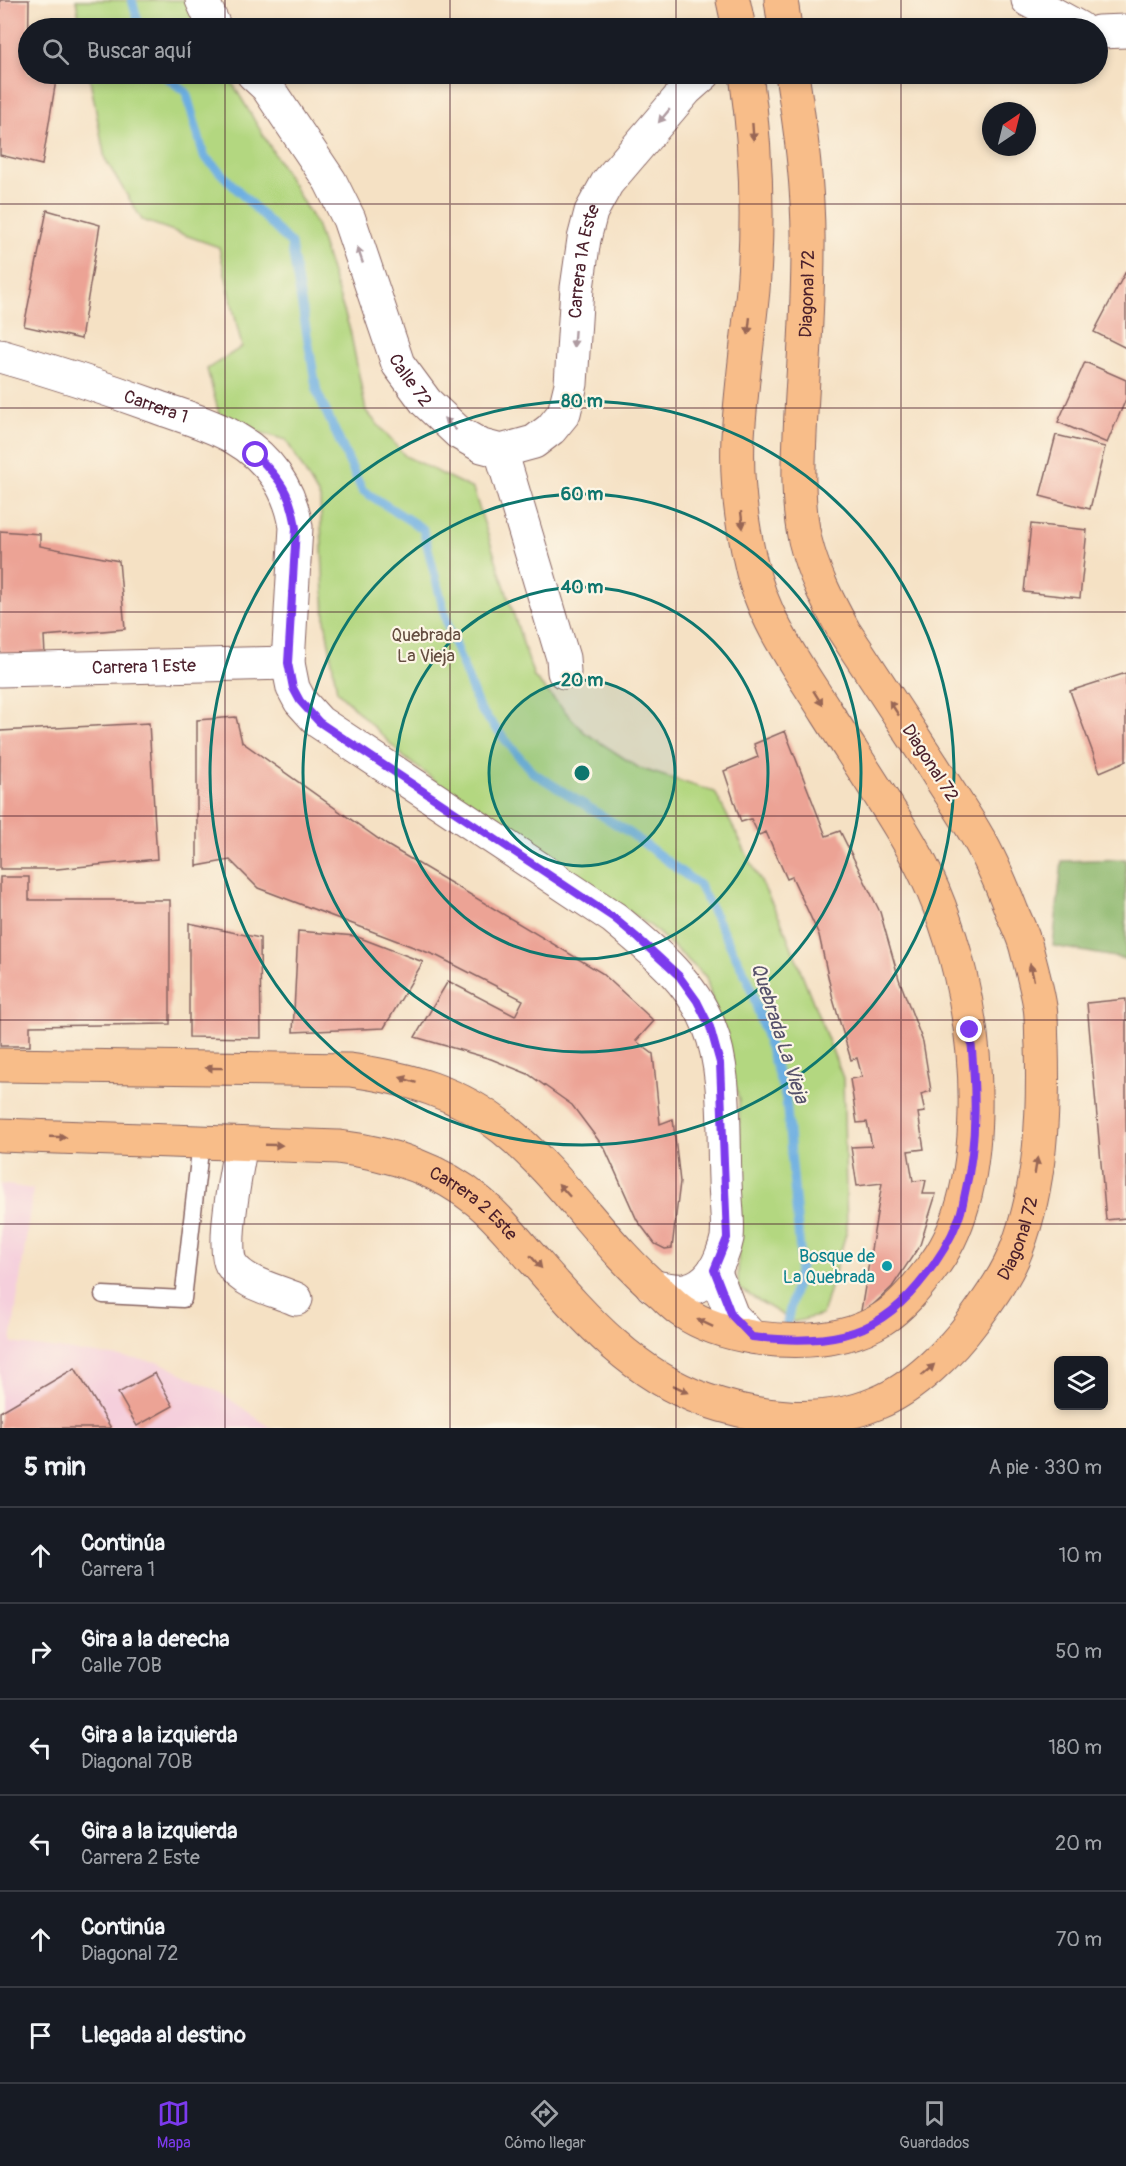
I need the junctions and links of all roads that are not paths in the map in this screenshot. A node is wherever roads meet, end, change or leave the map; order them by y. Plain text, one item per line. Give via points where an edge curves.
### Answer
1 (202, 0) edge
2 (733, 0) edge
3 (781, 0) edge
4 (1028, 0) edge
5 (210, 18) edge
6 (737, 18) edge
7 (784, 18) edge
8 (1061, 18) edge
9 (1126, 31) edge
10 (1108, 32) edge
11 (264, 84) edge
12 (693, 84) edge
13 (747, 84) edge
14 (793, 84) edge
15 (0, 356) edge
16 (501, 451) junction
17 (0, 670) edge
18 (564, 672) dead end
19 (290, 676) junction
20 (0, 1065) edge
21 (0, 1135) edge
22 (201, 1142) junction
23 (241, 1144) junction
24 (714, 1270) junction
25 (652, 1286) junction
26 (103, 1295) dead end
27 (296, 1299) dead end
28 (752, 1337) junction
29 (879, 1403) joint
30 (766, 1421) edge

1 - 5 street
2 - 6 main road
3 - 7 main road
4 - 8 street
9 - 10 street
16 -> 11 street, Calle 72 via 459,434 426,402 398,364 349,219 330,181
12 -> 16 street, Carrera 1A Este via 607,183 591,212 577,288 571,384 564,413 534,442
13 -> 28 main road via 753,128 756,227 738,439 738,489 752,573 785,644 912,848 931,888 961,977 974,1071 974,1131 959,1219 936,1263 908,1298 881,1319 844,1335 813,1340
29 -> 14 main road, Diagonal 72 via 923,1374 959,1340 990,1299 1016,1251 1030,1208 1039,1151 1043,1078 1040,1009 1025,943 979,837 844,631 827,600 805,539 799,449 808,248 802,142
15 - 19 street, Carrera 1 via 197,421 233,437 278,477 288,494 296,528
16 - 18 street
17 - 19 street, Carrera 1 Este
19 - 24 street via 304,707 325,726 614,918 672,969 697,1001 710,1027 720,1063 727,1238
25 -> 20 main road via 527,1149 501,1126 437,1090 395,1076 350,1070
21 -> 22 main road, Carrera 2 Este
22 - 23 main road, Carrera 2 Este
22 - 26 lane via 183,1299
23 - 27 street via 227,1243 231,1263 246,1278
23 -> 30 main road, Carrera 2 Este via 374,1151 431,1172 478,1201 589,1323 631,1358 672,1385
24 - 25 street via 692,1289 678,1292
24 - 28 street via 732,1316
28 -> 25 main road via 701,1322
29 - 30 main road, Carrera 2 Este via 825,1416

